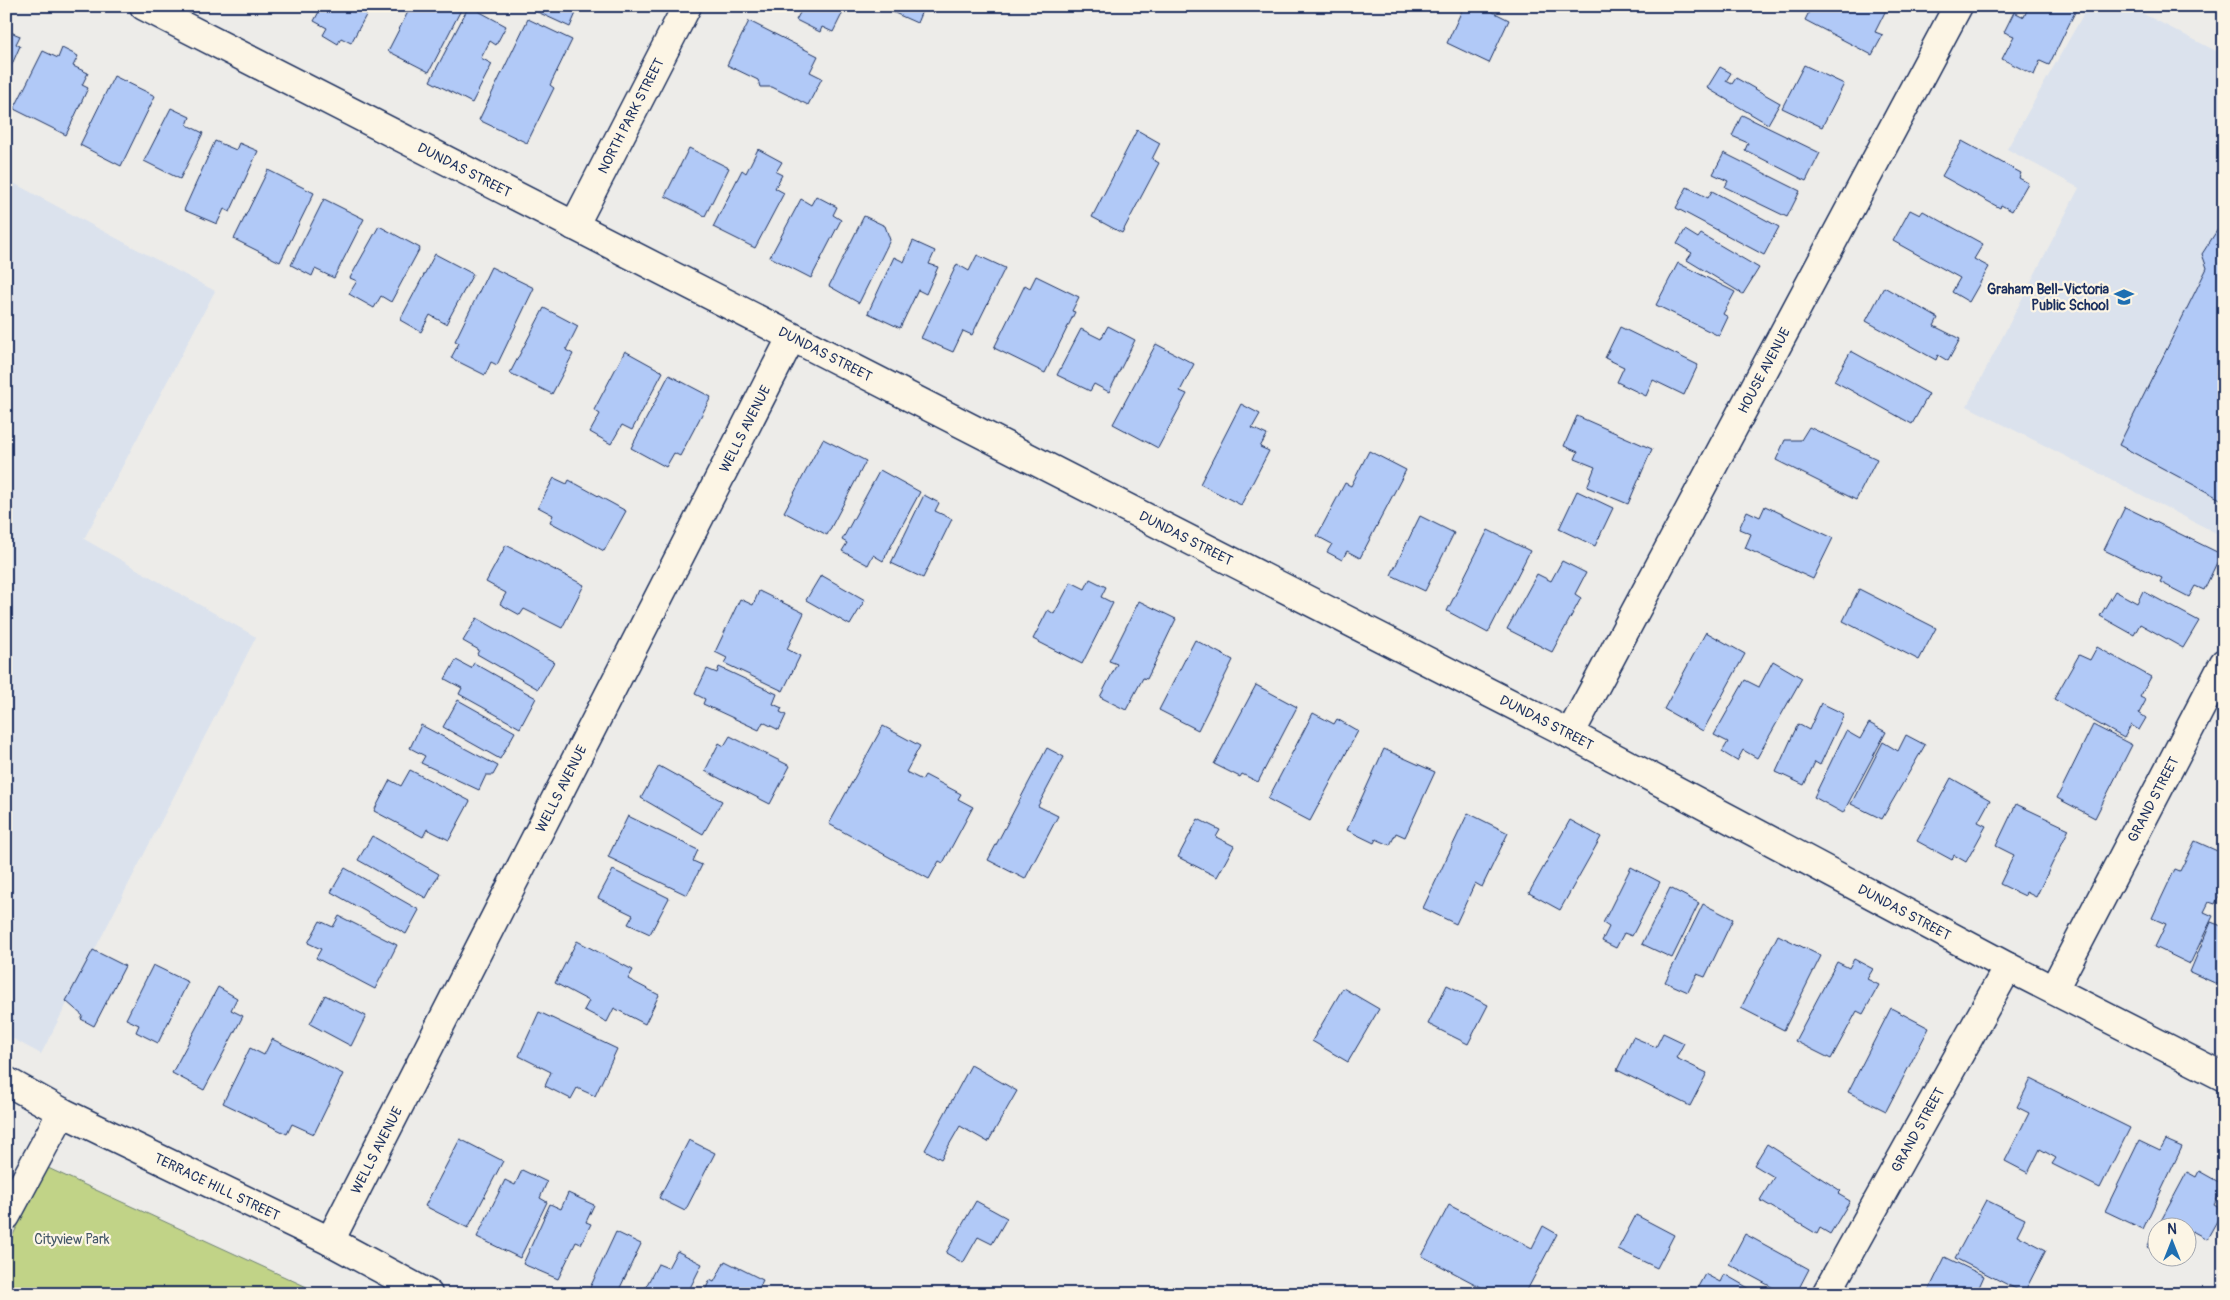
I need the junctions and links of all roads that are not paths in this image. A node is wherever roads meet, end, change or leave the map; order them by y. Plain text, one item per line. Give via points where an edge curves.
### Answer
1 (144, 6) edge
2 (687, 6) edge
3 (1958, 6) edge
4 (574, 226) junction
5 (791, 338) junction
6 (2224, 663) edge
7 (1570, 734) junction
8 (2008, 967) junction
9 (2054, 989) junction
10 (2224, 1077) edge
11 (6, 1081) edge
12 (62, 1112) junction
13 (6, 1216) edge
14 (330, 1241) junction
15 (428, 1294) edge
16 (1826, 1294) edge

1 - 4 street, DUNDAS STREET
2 - 4 street, NORTH PARK STREET
3 - 7 street, HOUSE AVENUE
4 - 5 street, DUNDAS STREET
5 - 7 street, DUNDAS STREET
5 - 14 street, WELLS AVENUE
6 - 9 street, GRAND STREET
7 - 8 street, DUNDAS STREET
8 - 9 street, DUNDAS STREET
8 - 16 street, GRAND STREET
9 - 10 street, DUNDAS STREET
11 - 12 street, TERRACE HILL STREET
12 - 13 street
12 - 14 street, TERRACE HILL STREET
14 - 15 street, TERRACE HILL STREET

